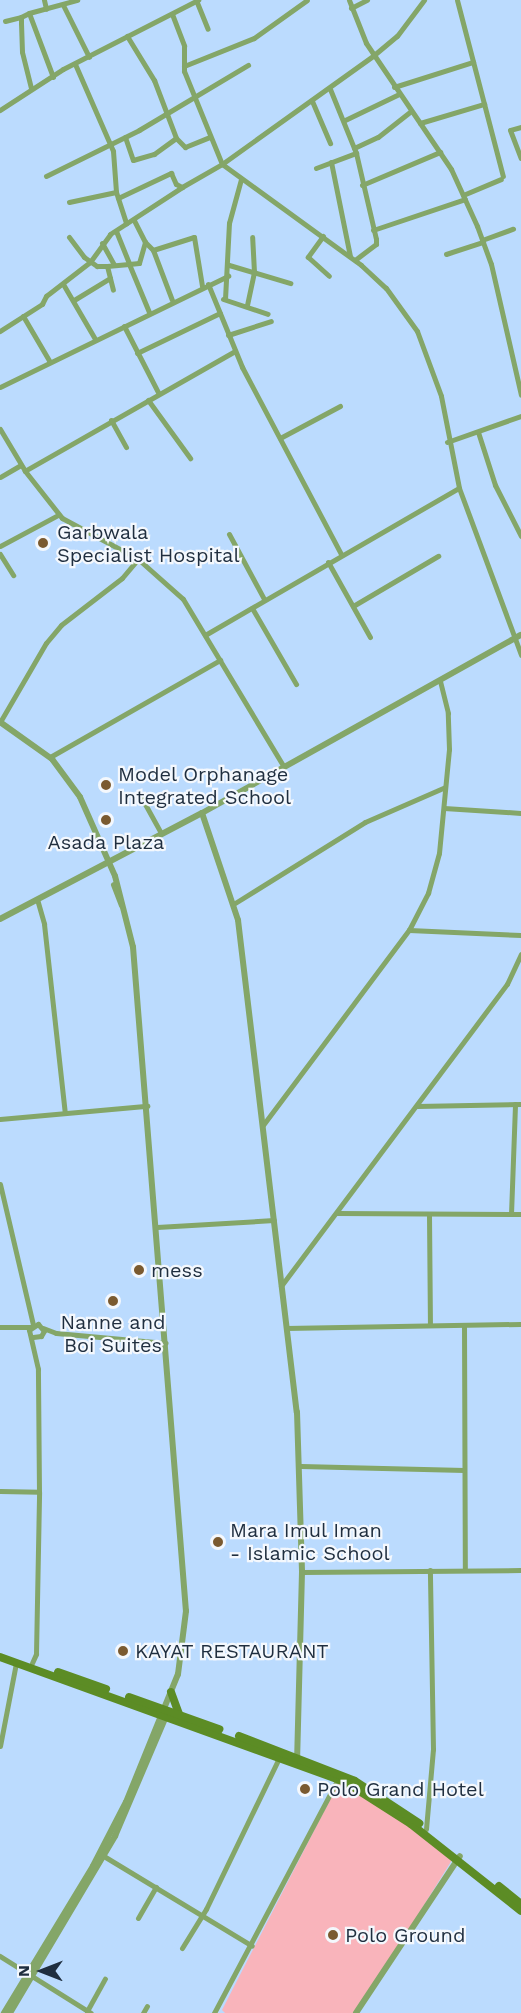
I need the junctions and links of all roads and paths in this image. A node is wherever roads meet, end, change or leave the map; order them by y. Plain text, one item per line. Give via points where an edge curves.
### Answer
1 (44, 0) edge
2 (77, 0) edge
3 (197, 0) edge
4 (307, 0) edge
5 (349, 0) edge
6 (367, 0) edge
7 (424, 0) edge
8 (457, 0) edge
9 (67, 2) edge
10 (296, 3) edge
11 (351, 8) junction
12 (46, 9) junction
13 (30, 14) junction
14 (172, 14) junction
15 (21, 17) junction
16 (5, 21) dead end
17 (208, 29) dead end
18 (128, 36) junction
19 (374, 55) junction
20 (89, 57) junction
21 (473, 62) junction
22 (75, 64) junction
23 (248, 65) dead end
24 (184, 66) junction
25 (53, 77) junction
26 (394, 87) junction
27 (31, 88) junction
28 (330, 89) junction
29 (399, 94) junction
30 (194, 99) junction
31 (312, 101) junction
32 (484, 104) junction
33 (0, 110) edge
34 (411, 111) junction
35 (166, 114) junction
36 (345, 120) junction
37 (420, 123) junction
38 (521, 127) edge
39 (125, 137) junction
40 (210, 137) junction
41 (176, 138) junction
42 (330, 143) dead end
43 (110, 145) junction
44 (355, 151) junction
45 (440, 152) junction
46 (521, 158) edge
47 (331, 162) junction
48 (222, 164) junction
49 (316, 168) dead end
50 (46, 176) dead end
51 (241, 179) junction
52 (362, 185) junction
53 (182, 187) junction
54 (117, 195) junction
55 (464, 197) junction
56 (69, 202) dead end
57 (134, 220) junction
58 (126, 223) junction
59 (513, 229) dead end
60 (373, 230) junction
61 (116, 231) junction
62 (322, 236) junction
63 (69, 237) dead end
64 (252, 237) dead end
65 (482, 241) junction
66 (145, 242) junction
67 (102, 243) junction
68 (153, 250) junction
69 (446, 254) dead end
70 (89, 258) junction
71 (352, 258) junction
72 (129, 264) junction
73 (114, 265) junction
74 (230, 265) junction
75 (107, 266) junction
76 (254, 272) junction
77 (228, 276) junction
78 (328, 276) dead end
79 (110, 278) junction
80 (63, 284) junction
81 (290, 284) dead end
82 (205, 285) junction
83 (113, 290) dead end
84 (225, 299) junction
85 (74, 300) junction
86 (172, 300) junction
87 (215, 300) junction
88 (247, 305) junction
89 (149, 312) junction
90 (220, 313) junction
91 (268, 314) dead end
92 (23, 316) junction
93 (271, 321) dead end
94 (124, 326) junction
95 (0, 331) edge
96 (228, 335) junction
97 (95, 339) junction
98 (235, 351) junction
99 (137, 353) junction
100 (50, 362) junction
101 (0, 387) edge
102 (159, 394) junction
103 (521, 395) edge
104 (148, 400) junction
105 (340, 406) dead end
106 (521, 416) edge
107 (111, 420) junction
108 (0, 429) edge
109 (478, 432) junction
110 (280, 438) junction
111 (447, 442) junction
112 (126, 447) dead end
113 (190, 458) dead end
114 (21, 465) junction
115 (25, 471) junction
116 (0, 477) edge
117 (459, 488) junction
118 (58, 515) junction
119 (229, 534) dead end
120 (521, 536) edge
121 (0, 546) edge
122 (0, 554) edge
123 (341, 554) junction
124 (438, 556) dead end
125 (138, 559) junction
126 (328, 562) junction
127 (13, 575) dead end
128 (264, 599) junction
129 (353, 606) junction
130 (252, 608) junction
131 (205, 635) junction
132 (521, 635) edge
133 (370, 637) dead end
134 (514, 638) junction
135 (521, 655) edge
136 (220, 660) junction
137 (440, 681) junction
138 (296, 684) dead end
139 (0, 722) edge
140 (50, 757) junction
141 (284, 768) junction
142 (445, 787) junction
143 (140, 795) dead end
144 (444, 808) junction
145 (202, 813) junction
146 (521, 813) edge
147 (161, 833) junction
148 (106, 861) junction
149 (37, 899) junction
150 (235, 903) junction
151 (1, 918) edge
152 (409, 930) junction
153 (521, 935) edge
154 (521, 954) edge
155 (518, 1104) edge
156 (147, 1106) junction
157 (417, 1106) junction
158 (65, 1113) junction
159 (0, 1119) edge
160 (263, 1125) junction
161 (0, 1184) edge
162 (337, 1213) junction
163 (511, 1214) junction
164 (521, 1214) edge
165 (429, 1215) junction
166 (273, 1220) junction
167 (157, 1227) junction
168 (281, 1286) junction
169 (521, 1324) edge
170 (430, 1325) junction
171 (36, 1326) junction
172 (464, 1326) junction
173 (0, 1327) edge
174 (15, 1328) junction
175 (286, 1328) junction
176 (56, 1333) junction
177 (36, 1336) junction
178 (166, 1343) junction
179 (301, 1466) junction
180 (464, 1470) junction
181 (0, 1491) edge
182 (39, 1492) junction
183 (430, 1570) junction
184 (465, 1570) junction
185 (521, 1570) edge
186 (302, 1572) junction
187 (0, 1651) edge
188 (0, 1657) edge
189 (16, 1662) junction
190 (32, 1663) junction
191 (171, 1692) junction
192 (166, 1711) junction
193 (179, 1714) junction
194 (0, 1746) edge
195 (279, 1756) junction
196 (298, 1759) junction
197 (338, 1778) junction
198 (426, 1828) junction
199 (102, 1855) junction
200 (458, 1858) junction
201 (156, 1887) junction
202 (521, 1904) edge
203 (521, 1911) edge
204 (203, 1915) junction
205 (138, 1918) dead end
206 (252, 1946) junction
207 (182, 1948) dead end
208 (0, 1956) edge
209 (29, 1976) junction
210 (105, 1979) dead end
211 (147, 2006) dead end
212 (89, 2012) edge
213 (3, 2013) edge
214 (10, 2013) edge
215 (143, 2013) edge
216 (214, 2013) edge
217 (356, 2013) edge

1 - 12 street
2 - 9 street
3 - 14 street
3 - 17 street
4 - 10 street
5 - 11 street
6 - 11 street
7 - 19 street via 397,36
8 - 21 street
9 - 12 street
9 - 20 street
10 - 24 street via 254,38
11 - 19 street
12 - 13 street
13 - 15 street
13 - 25 street
14 - 18 street
14 - 24 street via 184,46
15 - 16 street
15 - 27 street via 22,52
18 - 20 street
18 - 35 street via 154,80
19 - 26 street
19 - 28 street
20 - 22 street
21 - 26 street
21 - 32 street
22 - 25 street
22 - 43 street
23 - 30 street
24 - 30 street
25 - 27 street
26 - 29 street
27 - 33 street
28 - 31 street
28 - 36 street
29 - 34 street
29 - 36 street
30 - 35 street
30 - 40 street
31 - 42 street
31 - 48 street
32 - 37 street
32 - 55 street via 502,177
34 - 37 street
34 - 44 street
35 - 39 street
35 - 41 street
36 - 44 street
37 - 45 street
38 - 46 street via 510,130
39 - 41 street via 133,160 154,154
39 - 43 street
40 - 41 street via 185,147
40 - 48 street
43 - 50 street
43 - 54 street
44 - 47 street
44 - 52 street
45 - 52 street
45 - 55 street
47 - 49 street
47 - 71 street
48 - 51 street
48 - 53 street
51 - 62 street
51 - 74 street via 229,223
52 - 60 street
53 - 54 street via 171,173
53 - 57 street
54 - 56 street
54 - 58 street
55 - 60 street
55 - 65 street
57 - 58 street
57 - 66 street
58 - 61 street
59 - 65 street
60 - 71 street via 376,244
61 - 67 street
61 - 72 street
62 - 71 street
62 - 78 street via 308,257
63 - 70 street
64 - 76 street
65 - 69 street
65 - 103 street
66 - 68 street
66 - 72 street via 139,262
67 - 70 street
67 - 73 street
68 - 82 street via 194,237
68 - 86 street
70 - 75 street via 97,266
70 - 80 street via 90,262
71 - 111 street via 386,288 417,332 441,396
72 - 73 street
72 - 89 street
73 - 75 street
74 - 76 street
74 - 77 street
75 - 79 street
76 - 81 street
76 - 88 street
77 - 82 street
77 - 84 street
79 - 83 street
79 - 85 street
80 - 85 street
80 - 92 street
82 - 86 street
82 - 87 street
84 - 87 street
84 - 88 street
85 - 97 street
86 - 89 street
87 - 90 street
88 - 91 street
89 - 94 street
90 - 96 street
90 - 99 street
92 - 95 street
92 - 100 street
93 - 96 street
94 - 97 street
94 - 99 street
96 - 98 street
97 - 100 street
98 - 102 street
98 - 110 street
99 - 102 street
100 - 101 street
102 - 104 street
104 - 107 street
104 - 113 street
105 - 110 street
106 - 109 street
107 - 112 street
107 - 115 street
108 - 114 street
109 - 111 street
109 - 120 street via 495,485
110 - 123 street
111 - 117 street
114 - 115 street
114 - 116 street
115 - 118 street
117 - 123 street
117 - 134 street
118 - 121 street
118 - 125 street
119 - 128 street
122 - 127 street
123 - 126 street
124 - 129 street
125 - 131 street via 183,599
125 - 139 street via 122,578 54,634
126 - 128 street
126 - 129 street
128 - 130 street
129 - 133 street
130 - 131 street
130 - 138 street
131 - 136 street
132 - 134 street
134 - 135 street
134 - 137 street
136 - 140 street
136 - 141 street
137 - 141 street
137 - 142 street via 447,713
139 - 140 street
140 - 148 street via 80,797
141 - 145 street
142 - 144 street
142 - 150 street via 365,822
143 - 147 street
144 - 146 street
144 - 152 street via 439,853 428,893
145 - 147 street
145 - 150 street
147 - 148 street
148 - 149 street
148 - 156 street via 133,947
149 - 151 street
149 - 158 street via 44,924
150 - 160 street
152 - 153 street
152 - 160 street
154 - 157 street via 507,984
155 - 157 street
155 - 163 street
156 - 158 street
156 - 167 street
157 - 162 street
158 - 159 street
160 - 166 street
161 - 171 street
162 - 165 street
162 - 168 street
163 - 164 street
163 - 165 street
165 - 170 street
166 - 167 street
166 - 168 street
167 - 178 street
168 - 175 street
169 - 172 street
170 - 172 street
170 - 175 street
171 - 174 street
171 - 176 street
171 - 177 street
171 - 177 street
172 - 180 street
173 - 174 street
174 - 177 street
175 - 179 street
176 - 177 street
176 - 178 street
177 - 182 street
178 - 191 street via 186,1611 181,1659
179 - 180 street
179 - 186 street
180 - 184 street
181 - 182 street
182 - 190 street via 36,1654
183 - 184 street
183 - 186 street
183 - 198 street via 434,1749
184 - 185 street
186 - 196 street
187 - 190 main road
188 - 189 main road
189 - 192 main road
189 - 194 street
190 - 192 main road
191 - 192 street
191 - 193 main road
192 - 193 main road
192 - 195 main road
192 - 199 street
193 - 196 main road
195 - 196 main road
195 - 204 street
196 - 197 main road
196 - 198 main road via 355,1781
197 - 200 main road via 378,1801
197 - 206 street
198 - 200 main road
199 - 201 street
199 - 209 street
200 - 202 main road
200 - 203 main road
200 - 217 street
201 - 204 street
201 - 205 street
204 - 206 street
204 - 207 street
206 - 216 street
208 - 209 street
209 - 212 street
209 - 213 street
209 - 214 street
210 - 212 street
211 - 215 street

